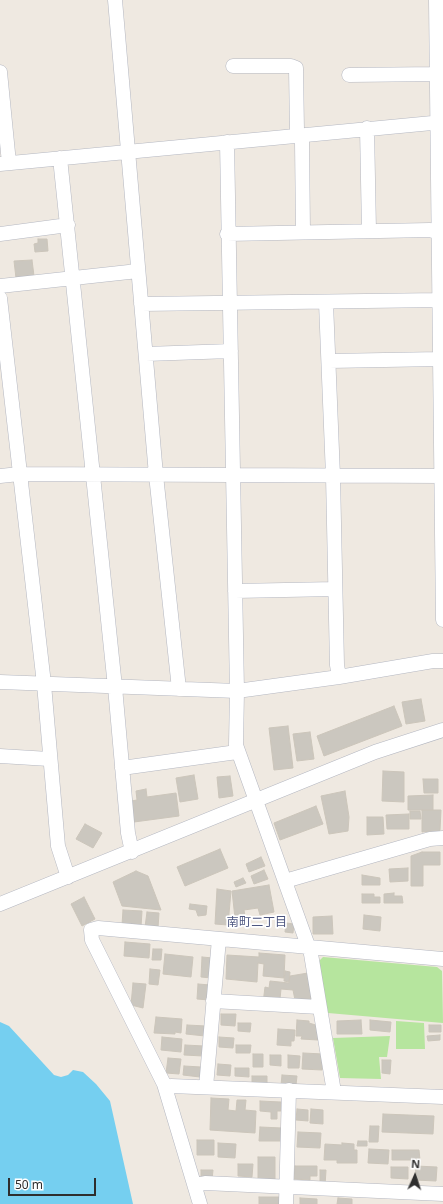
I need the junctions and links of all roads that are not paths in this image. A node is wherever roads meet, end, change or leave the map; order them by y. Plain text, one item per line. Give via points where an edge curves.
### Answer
1 (115, 0) edge
2 (436, 0) edge
3 (440, 18) edge
4 (233, 66) dead end
5 (0, 72) edge
6 (437, 74) junction
7 (349, 75) dead end
8 (440, 122) edge
9 (367, 128) junction
10 (300, 135) junction
11 (227, 142) junction
12 (128, 152) junction
13 (60, 158) junction
14 (4, 164) edge
15 (68, 225) junction
16 (369, 231) junction
17 (303, 232) junction
18 (441, 233) edge
19 (0, 234) edge
20 (227, 234) junction
21 (138, 271) junction
22 (74, 279) junction
23 (0, 286) edge
24 (0, 298) edge
25 (440, 300) junction
26 (230, 303) junction
27 (326, 303) junction
28 (141, 304) junction
29 (442, 328) edge
30 (2, 338) edge
31 (231, 351) junction
32 (146, 354) junction
33 (440, 359) junction
34 (329, 361) junction
35 (442, 397) edge
36 (19, 474) junction
37 (92, 475) junction
38 (156, 475) junction
39 (233, 475) junction
40 (0, 476) edge
41 (333, 476) junction
42 (442, 476) edge
43 (443, 550) edge
44 (335, 589) junction
45 (235, 591) junction
46 (443, 620) edge
47 (443, 661) edge
48 (339, 677) junction
49 (0, 682) edge
50 (44, 684) junction
51 (115, 687) junction
52 (178, 689) junction
53 (237, 691) junction
54 (443, 730) edge
55 (237, 752) junction
56 (0, 756) edge
57 (49, 759) junction
58 (122, 768) junction
59 (256, 800) junction
60 (443, 838) edge
61 (132, 852) junction
62 (68, 877) junction
63 (285, 881) junction
64 (0, 904) edge
65 (219, 939) junction
66 (308, 947) junction
67 (443, 958) edge
68 (213, 1000) junction
69 (319, 1007) junction
70 (206, 1087) junction
71 (166, 1088) junction
72 (289, 1090) junction
73 (334, 1092) junction
74 (443, 1097) edge
75 (195, 1184) junction
76 (287, 1186) junction
77 (443, 1194) edge
78 (200, 1204) edge
79 (286, 1204) edge

1 - 12 street
2 - 3 street
3 - 6 street
4 - 10 street via 296,68 297,131
5 - 14 street
6 - 7 street
6 - 8 street
8 - 9 street
8 - 18 street
9 - 10 street
9 - 16 street
10 - 11 street
10 - 17 street
11 - 12 street
11 - 20 street
12 - 13 street
12 - 21 street
13 - 14 street
13 - 15 street
15 - 19 street
15 - 22 street
16 - 17 street
16 - 18 street via 430,230
17 - 20 street
18 - 25 street
20 - 26 street
21 - 22 street
21 - 28 street
22 - 23 street
22 - 37 street
24 - 30 street
25 - 27 street
25 - 29 street
26 - 27 street
26 - 28 street
26 - 31 street
27 - 34 street
28 - 32 street
29 - 33 street
30 - 36 street
31 - 32 street
31 - 39 street
32 - 38 street
33 - 34 street
33 - 35 street
34 - 41 street
35 - 42 street
36 - 37 street
36 - 40 street
36 - 50 street
37 - 38 street
37 - 51 street
38 - 39 street
38 - 52 street
39 - 41 street
39 - 45 street
41 - 42 street
41 - 44 street
42 - 43 street
43 - 46 street
44 - 45 street
44 - 48 street
45 - 53 street
47 - 48 street
48 - 53 street
49 - 50 street
50 - 51 street
50 - 57 street
51 - 52 street
51 - 58 street
52 - 53 street
53 - 55 street
54 - 59 street via 375,752
55 - 58 street
55 - 59 street
56 - 57 street
57 - 62 street via 58,846
58 - 61 street
59 - 61 street
59 - 63 street
60 - 63 street via 430,839
61 - 62 street
62 - 64 street
63 - 66 street
65 - 66 street
65 - 68 street
65 - 71 street via 98,928 90,932
66 - 67 street
66 - 69 street
68 - 69 street
68 - 70 street
69 - 73 street
70 - 71 street
70 - 72 street
71 - 75 street
72 - 73 street
72 - 76 street
73 - 74 street
75 - 76 street
75 - 78 street
76 - 77 street
76 - 79 street

